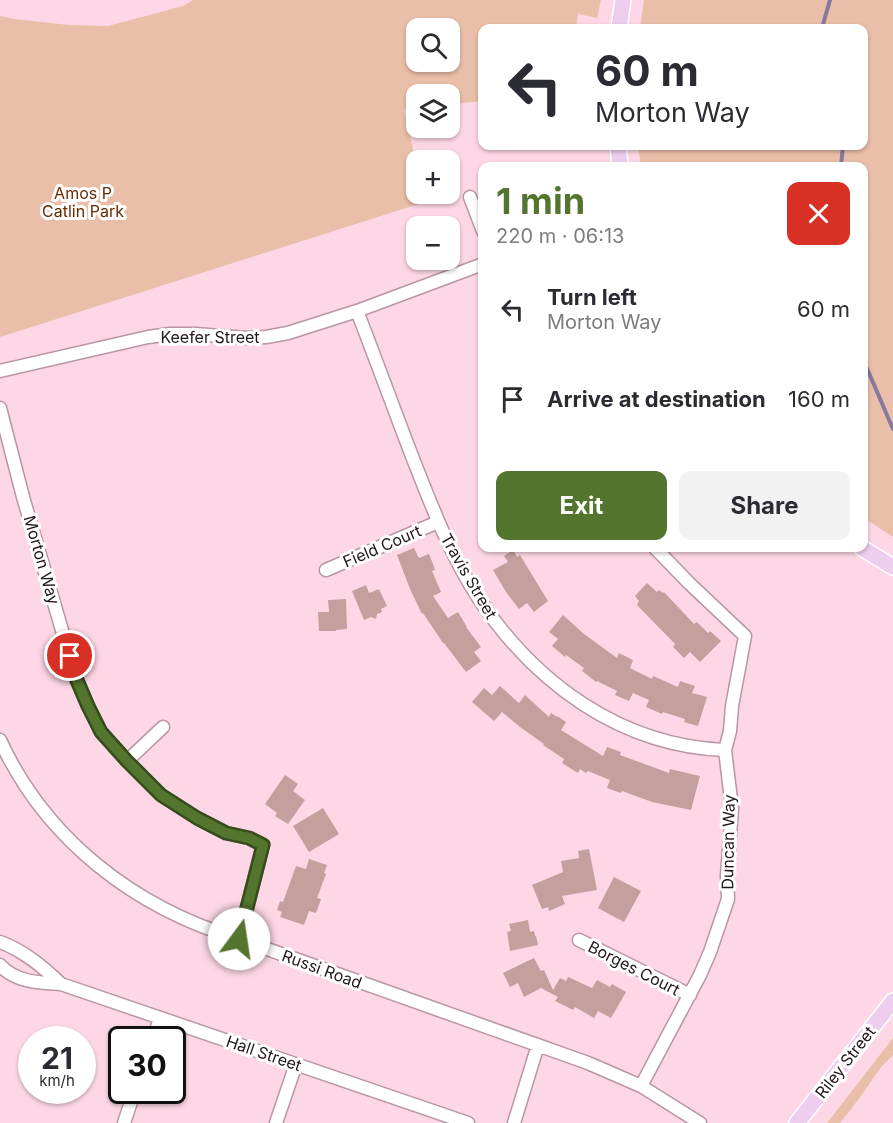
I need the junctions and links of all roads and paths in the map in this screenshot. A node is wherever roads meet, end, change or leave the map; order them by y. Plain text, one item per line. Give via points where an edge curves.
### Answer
1 (623, 0) edge
2 (620, 24) edge
3 (470, 197) dead end
4 (478, 218) edge
5 (478, 266) edge
6 (357, 310) junction
7 (0, 371) edge
8 (0, 408) edge
9 (438, 522) junction
10 (659, 552) edge
11 (868, 552) edge
12 (893, 567) edge
13 (326, 570) dead end
14 (163, 727) dead end
15 (0, 740) edge
16 (725, 750) junction
17 (127, 761) junction
18 (239, 939) junction
19 (579, 940) dead end
20 (0, 942) edge
21 (0, 965) edge
22 (61, 984) junction
23 (690, 995) junction
24 (893, 1001) edge
25 (160, 1018) junction
26 (157, 1026) edge
27 (538, 1045) junction
28 (296, 1064) junction
29 (641, 1086) junction
30 (130, 1104) edge
31 (124, 1123) edge
32 (276, 1123) edge
33 (468, 1123) edge
34 (514, 1123) edge
35 (700, 1123) edge
36 (797, 1123) edge

1 - 2 main road
3 - 4 street
5 - 6 street, Keefer Street
6 - 7 street, Keefer Street via 266,337 170,334
6 - 9 street, Travis Street
8 - 17 street, Morton Way via 76,678 101,732
9 - 13 street, Field Court
9 - 16 street, Travis Street via 496,623 564,692 589,709 648,737 706,750
10 - 16 street, Duncan Way via 745,636
11 - 12 main road
14 - 17 street
15 - 18 street, Russi Road via 33,797 54,824 103,870 179,917
16 - 23 street, Duncan Way via 732,808 728,899
17 - 18 street, Morton Way via 161,795 197,818 263,845
18 - 27 street, Russi Road
19 - 23 street, Borges Court
20 - 22 street, Hall Street via 40,964
21 - 22 street, Hall Street via 6,972 33,983
22 - 25 street, Hall Street
23 - 29 street, Duncan Way
24 - 36 main road, Riley Street
25 - 26 street
25 - 28 street, Hall Street
27 - 29 street, Russi Road
27 - 34 street
28 - 32 street
28 - 33 street, Hall Street
29 - 35 street, Russi Road
30 - 31 street

